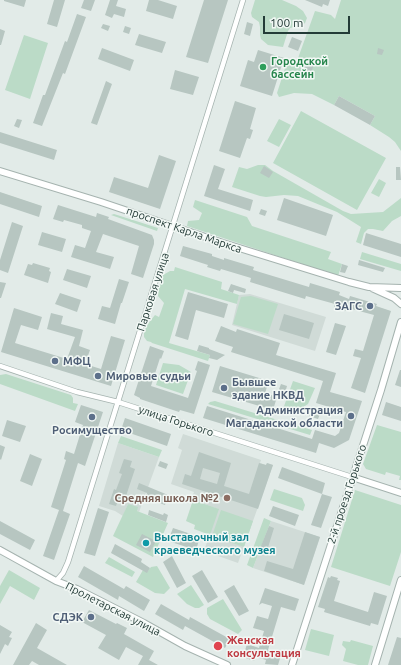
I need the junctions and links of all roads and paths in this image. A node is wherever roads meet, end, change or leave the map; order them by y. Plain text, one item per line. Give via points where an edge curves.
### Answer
1 (243, 0) edge
2 (0, 171) edge
3 (173, 226) junction
4 (369, 286) junction
5 (401, 288) edge
6 (401, 304) edge
7 (401, 322) edge
8 (0, 366) edge
9 (118, 402) junction
10 (352, 478) junction
11 (401, 493) edge
12 (0, 550) edge
13 (56, 580) junction
14 (401, 580) edge
15 (227, 665) edge
16 (292, 665) edge
17 (375, 665) edge

1 - 3 street, Парковая улица
2 - 3 street, проспект Карла Маркса
3 - 4 street, проспект Карла Маркса via 349,282
3 - 9 street, Парковая улица
4 - 5 street, проспект Карла Маркса
4 - 6 street, проспект Карла Маркса
7 - 10 street, 2-й проезд Горького
8 - 9 street, улица Горького via 77,392
9 - 10 street, улица Горького
9 - 13 street, Парковая улица via 68,562
10 - 11 street
10 - 16 street, 2-й проезд Горького
12 - 13 street, Пролетарская улица
13 - 15 street, Пролетарская улица
14 - 17 street

